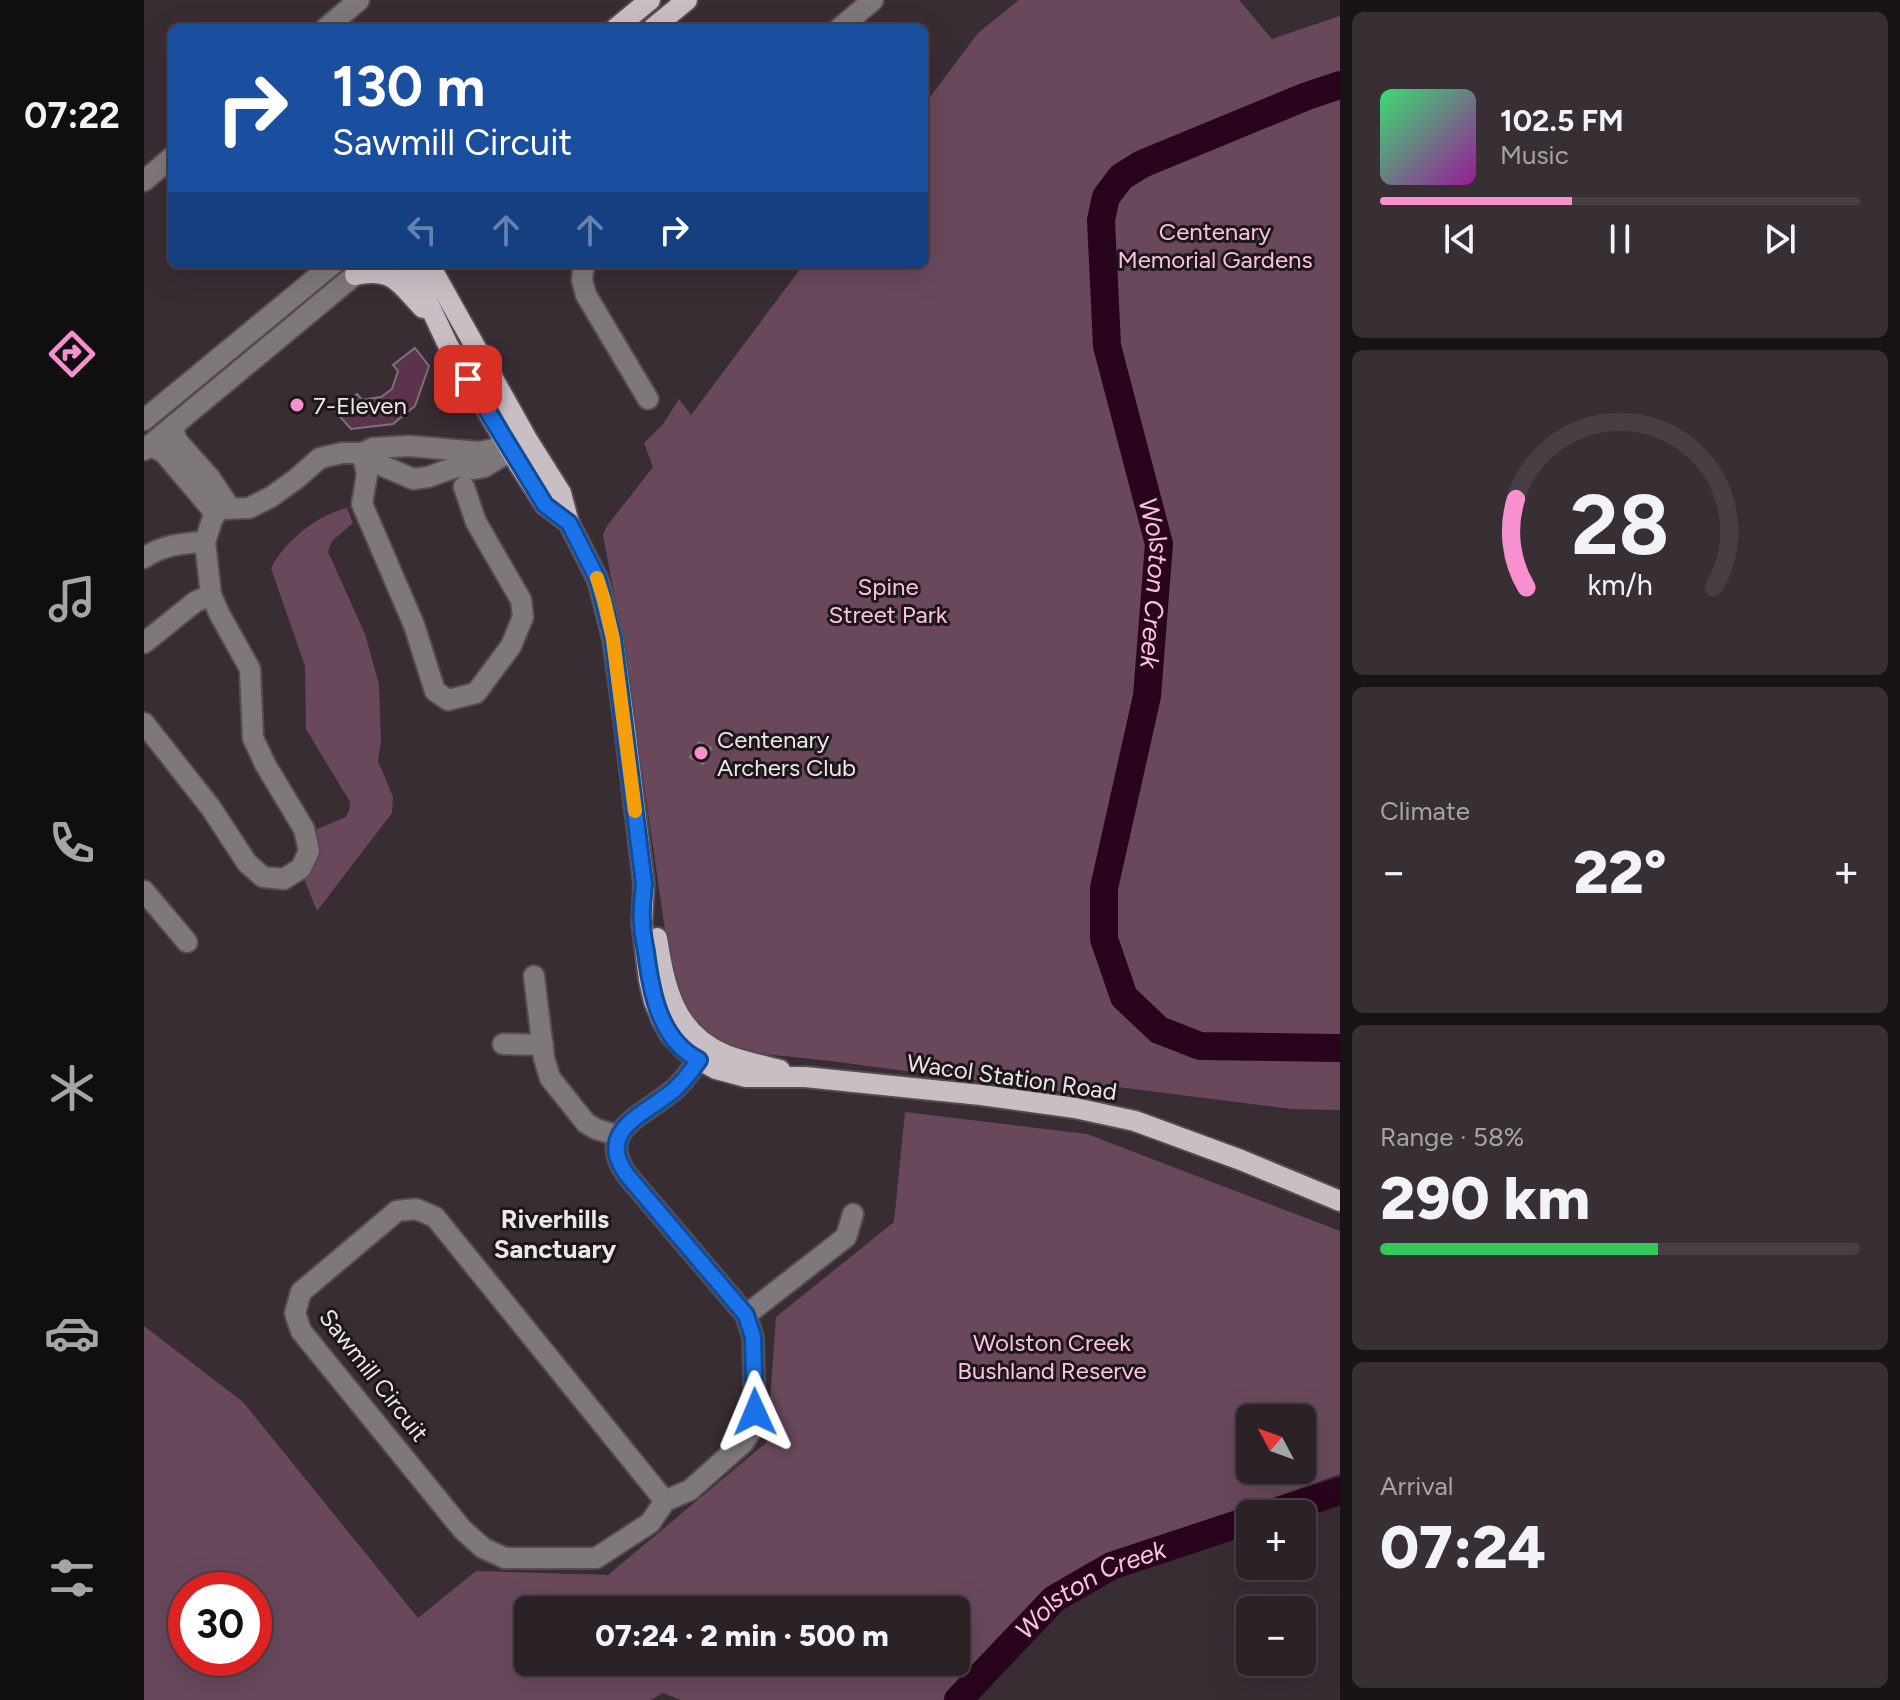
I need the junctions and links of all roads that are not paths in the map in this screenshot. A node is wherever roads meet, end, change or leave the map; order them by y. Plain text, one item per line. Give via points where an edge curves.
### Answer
1 (359, 0) edge
2 (650, 0) edge
3 (687, 0) edge
4 (873, 0) edge
5 (331, 24) edge
6 (621, 24) edge
7 (658, 24) edge
8 (845, 24) edge
9 (168, 160) edge
10 (144, 181) edge
11 (328, 268) edge
12 (409, 268) edge
13 (584, 268) edge
14 (361, 269) edge
15 (433, 269) edge
16 (439, 326) junction
17 (648, 399) dead end
18 (144, 420) edge
19 (176, 423) junction
20 (517, 441) junction
21 (402, 446) junction
22 (152, 450) edge
23 (362, 453) junction
24 (195, 475) junction
25 (400, 475) junction
26 (464, 487) dead end
27 (223, 511) junction
28 (205, 542) junction
29 (144, 558) edge
30 (211, 595) junction
31 (144, 643) edge
32 (144, 723) edge
33 (144, 891) edge
34 (187, 942) dead end
35 (534, 976) dead end
36 (503, 1044) dead end
37 (543, 1045) junction
38 (703, 1052) junction
39 (619, 1136) junction
40 (1340, 1201) edge
41 (853, 1214) dead end
42 (746, 1315) junction
43 (665, 1501) junction

1 - 5 street
2 - 6 main road
3 - 7 main road
4 - 8 street
9 - 10 street
11 - 18 street
12 - 16 main road, Wacol Station Road
13 - 17 street via 586,295
14 - 16 main road via 388,274
14 - 19 street
15 - 20 main road, Wacol Station Road
16 - 20 main road, Wacol Station Road via 468,379
19 - 22 street
19 - 24 street via 177,441
20 - 21 street via 479,452
20 - 25 street via 484,467 456,467 413,479
20 - 38 main road, Wacol Station Road via 561,493 569,523 598,580 613,639 654,1001 670,1034 692,1056
21 - 23 street
21 - 25 street via 393,464
22 - 24 street
23 - 25 street
23 - 26 street via 367,474 362,504 414,625 435,691 448,700 476,693 511,646 523,617 521,600 476,522
23 - 27 street via 320,458 271,497 249,508
24 - 27 street via 215,485
27 - 28 street via 213,517
28 - 29 street via 176,544
28 - 30 street
30 - 31 street
30 - 32 street via 250,669 253,738 304,829 309,851 301,868 284,879 263,877 247,863
33 - 34 street
35 - 37 street
36 - 37 street
37 - 39 street via 550,1078 579,1116 596,1129
38 - 39 street via 675,1089 628,1123
38 - 40 main road, Wacol Station Road via 716,1069 746,1077 805,1077 1025,1101 1135,1121
39 - 42 street, Sawmill Circuit via 620,1164
41 - 42 street via 846,1237
42 - 43 street, Sawmill Circuit via 753,1337 753,1428 690,1490
43 - 43 street, Sawmill Circuit via 650,1523 596,1558 505,1558 483,1548 301,1331 295,1313 301,1292 397,1211 416,1209 435,1217

